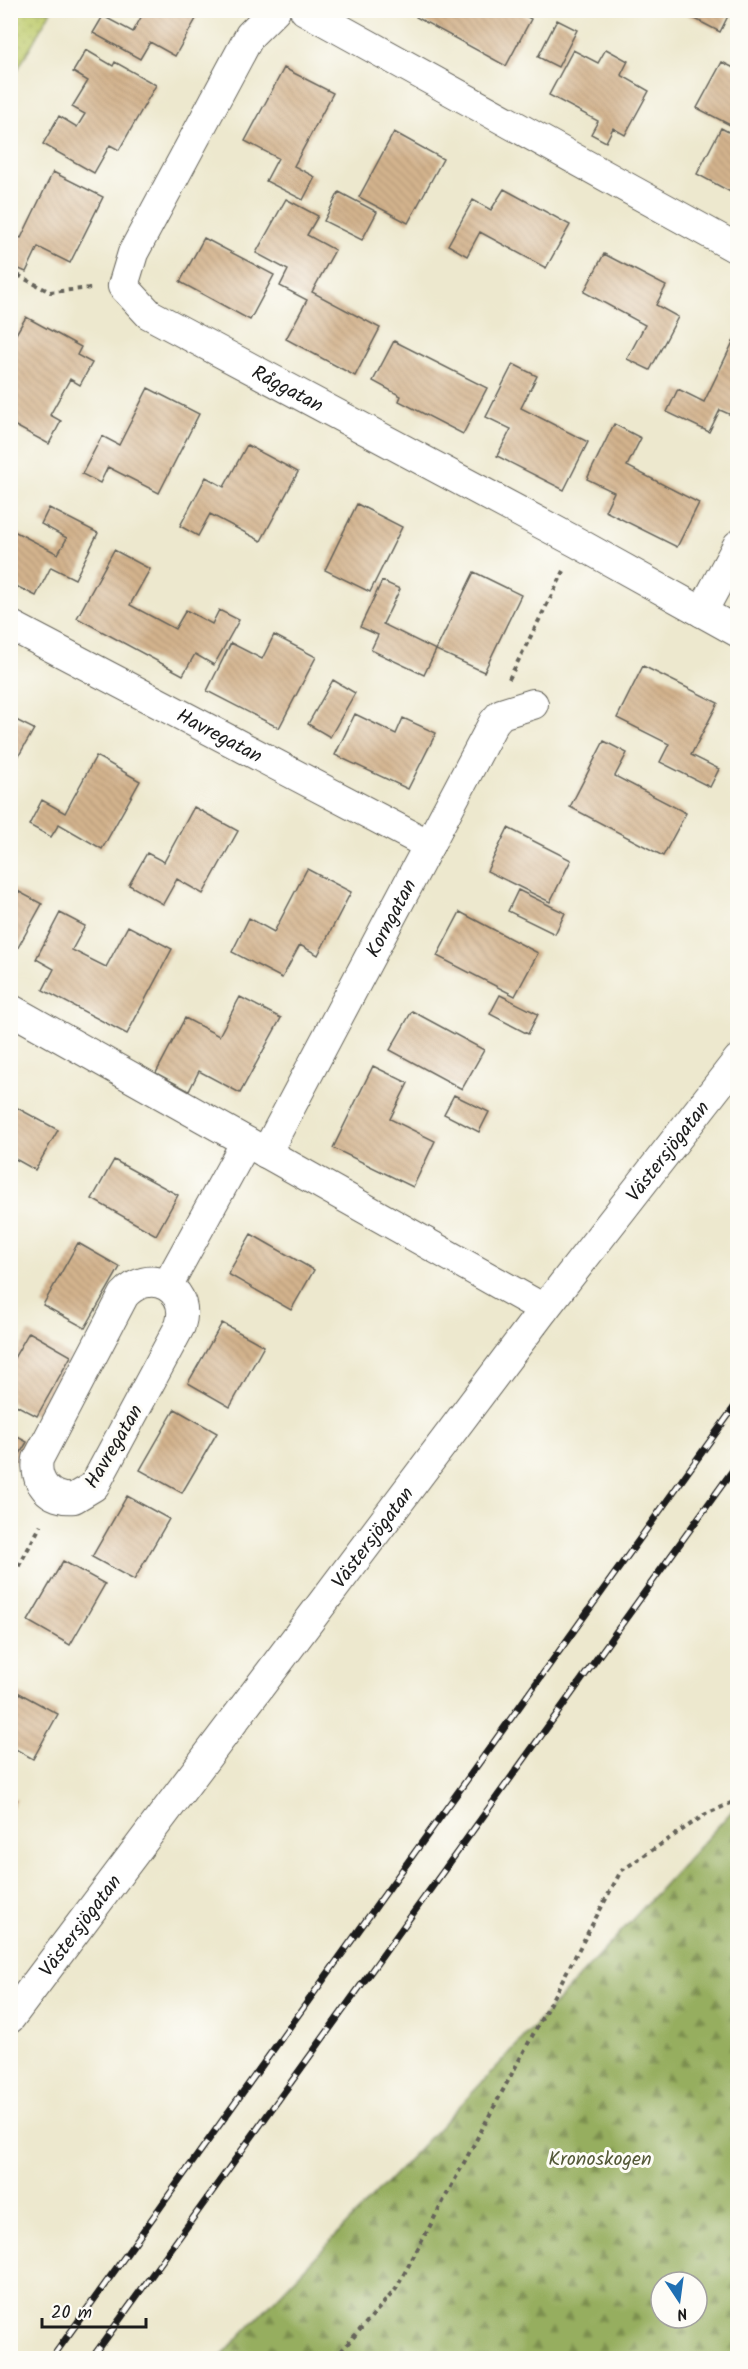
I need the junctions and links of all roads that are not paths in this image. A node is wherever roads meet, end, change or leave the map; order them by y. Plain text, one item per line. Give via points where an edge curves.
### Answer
1 (275, 10) edge
2 (305, 10) edge
3 (738, 249) edge
4 (738, 545) edge
5 (702, 612) junction
6 (10, 625) edge
7 (738, 632) edge
8 (523, 707) road end
9 (429, 845) junction
10 (10, 1009) edge
11 (738, 1060) edge
12 (256, 1148) junction
13 (167, 1286) junction
14 (544, 1309) junction
15 (10, 2018) edge

1 - 5 street, Råggatan via 250,35 133,253 123,286 149,314
2 - 3 street
4 - 5 street
5 - 7 street, Råggatan
6 - 9 street, Havregatan
8 - 9 street, Korngatan via 501,714 494,722
9 - 12 street, Korngatan
10 - 12 street
11 - 14 street, Västersjögatan
12 - 13 street
12 - 14 street
13 - 13 street, Havregatan via 144,1282 124,1295 40,1452 36,1466 39,1480 56,1497 74,1498 93,1488 180,1326 182,1304
14 - 15 street, Västersjögatan

